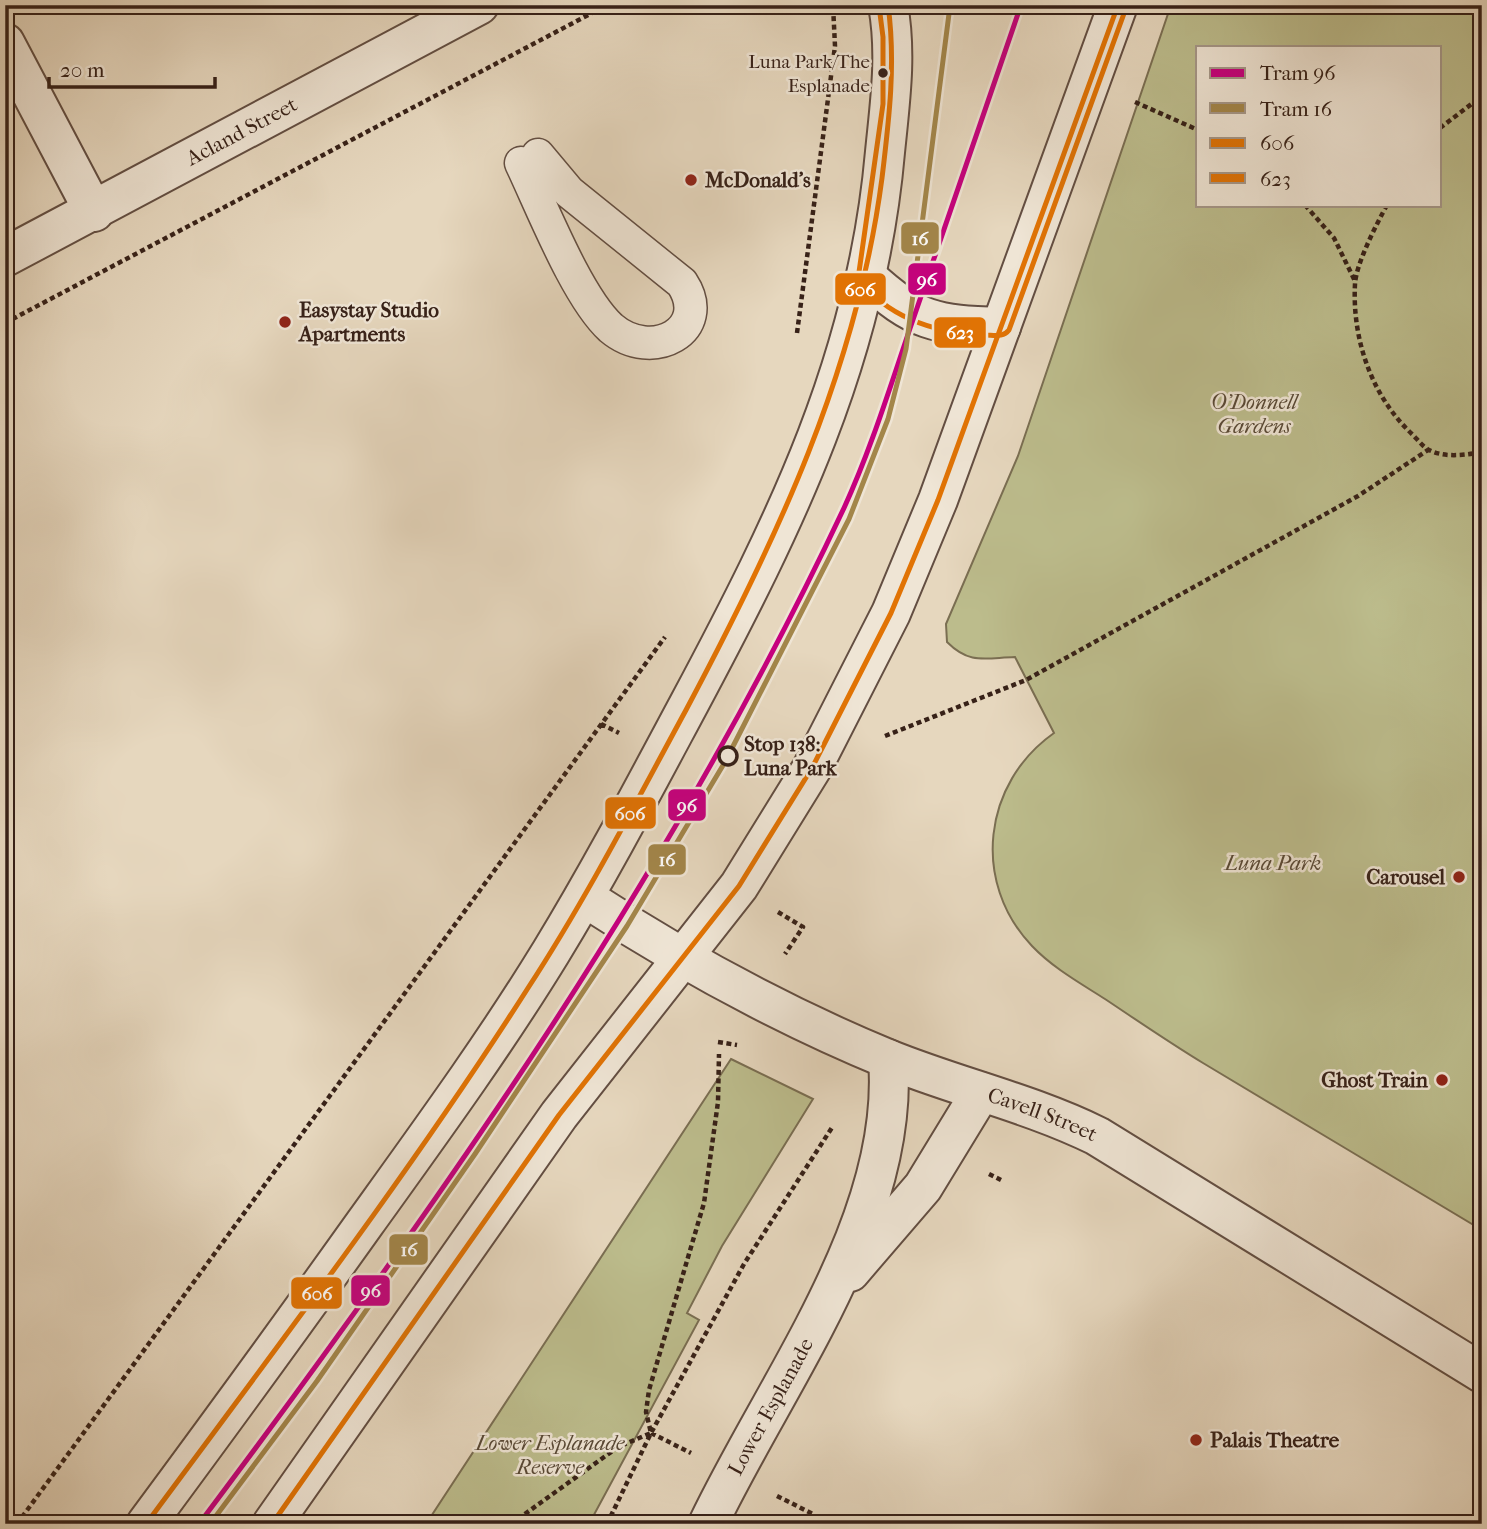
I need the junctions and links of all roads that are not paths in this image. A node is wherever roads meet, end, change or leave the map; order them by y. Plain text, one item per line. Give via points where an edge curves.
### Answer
1 (479, 5) edge
2 (888, 5) edge
3 (898, 5) edge
4 (1118, 5) edge
5 (5, 43) edge
6 (894, 63) junction
7 (529, 159) joint
8 (94, 212) junction
9 (5, 257) edge
10 (866, 276) junction
11 (1001, 327) junction
12 (584, 897) junction
13 (682, 958) junction
14 (888, 1059) junction
15 (981, 1092) junction
16 (835, 1289) junction
17 (1482, 1373) edge
18 (146, 1524) edge
19 (272, 1524) edge
20 (708, 1524) edge

1 - 8 street, Acland Street
2 - 6 street
3 - 6 street
4 - 11 street
5 - 8 street
6 - 10 street via 882,188
7 - 7 lane via 592,308 611,328 635,342 656,345 675,336 688,319 690,305 682,283
8 - 9 street, Acland Street
10 - 11 street via 921,318 950,325
10 - 12 street via 845,362 798,484 737,613
11 - 13 street via 938,500 868,660 775,832
12 - 13 street, Cavell Street
12 - 18 street via 436,1125
13 - 14 street, Cavell Street via 772,1007
13 - 19 street via 559,1115
14 - 15 street, Cavell Street
14 - 16 street, Lower Esplanade via 881,1153
15 - 16 street, Lower Esplanade via 923,1186
15 - 17 street, Cavell Street via 1097,1136
16 - 20 street, Lower Esplanade via 743,1451

